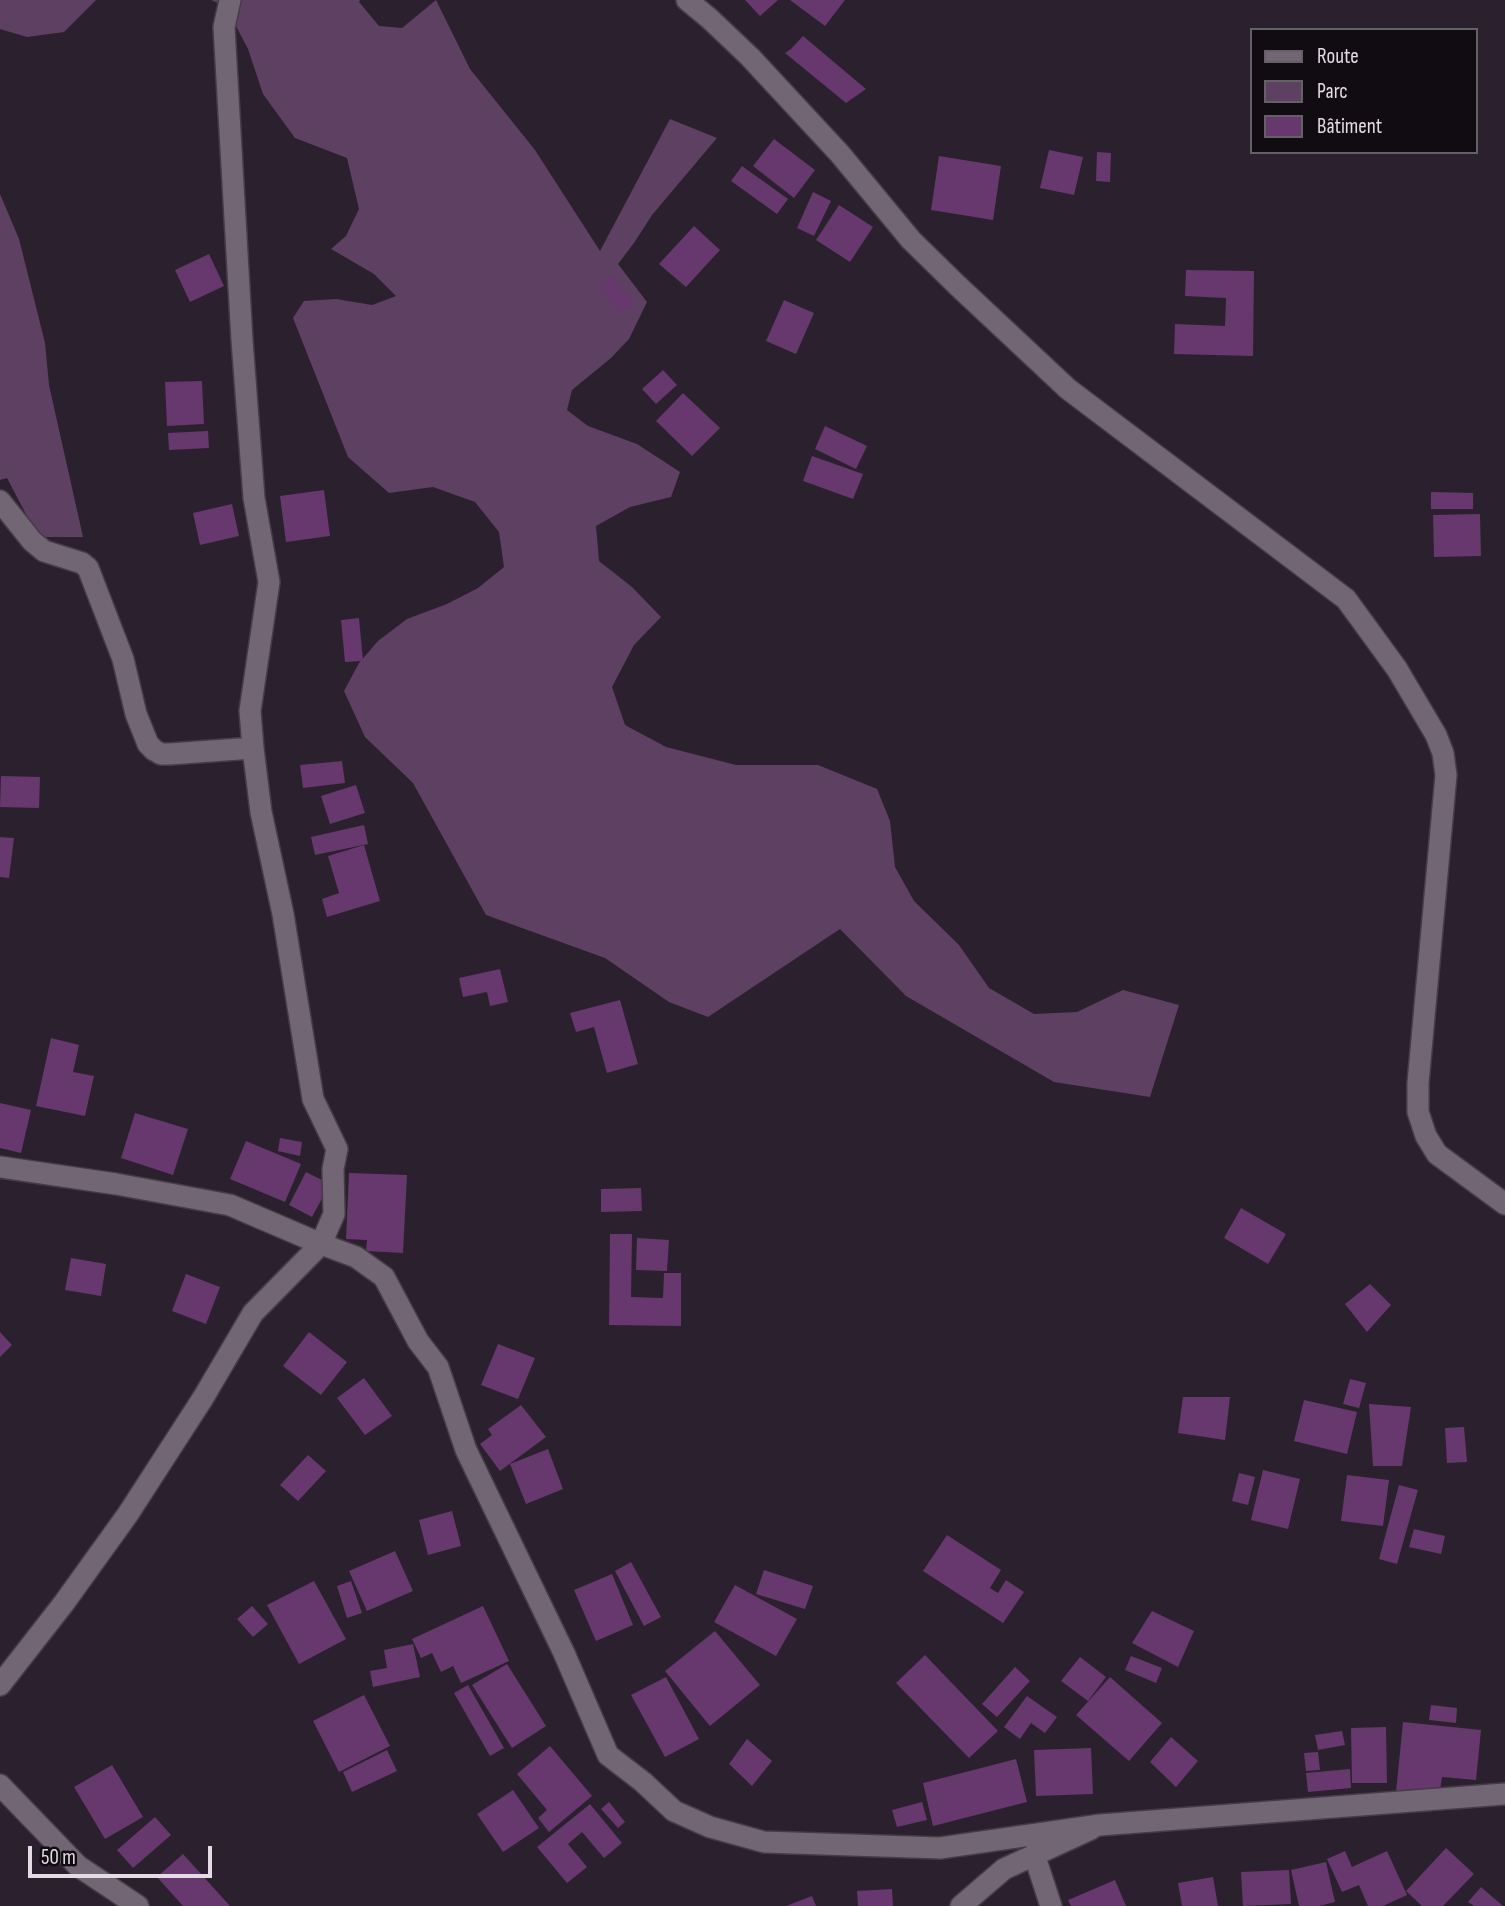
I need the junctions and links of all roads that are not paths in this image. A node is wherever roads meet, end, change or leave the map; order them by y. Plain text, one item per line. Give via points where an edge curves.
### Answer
1 (230, 0) edge
2 (687, 0) edge
3 (0, 501) edge
4 (253, 748) junction
5 (0, 1166) edge
6 (1505, 1204) edge
7 (321, 1244) junction
8 (0, 1685) edge
9 (0, 1785) edge
10 (1505, 1794) edge
11 (1100, 1825) junction
12 (1034, 1854) junction
13 (138, 1906) edge
14 (961, 1906) edge
15 (1051, 1906) edge

1 - 4 street via 223,27 242,340 254,498 269,582 250,710
2 - 6 street via 750,57 911,240 1068,390 1346,599 1397,669 1436,735 1446,775 1418,1112 1437,1154
3 - 4 street via 44,551 88,568 124,659 136,714 153,750 170,754
4 - 7 street via 313,1099 337,1149 334,1214
5 - 7 street via 230,1205
7 - 8 street via 253,1313 128,1514
7 - 11 street via 356,1257 384,1278 418,1341 438,1367 466,1450 608,1755 674,1811 710,1827 776,1843 940,1848
9 - 13 street via 78,1866
10 - 11 street
11 - 12 street
12 - 14 street via 1003,1869
12 - 15 street

